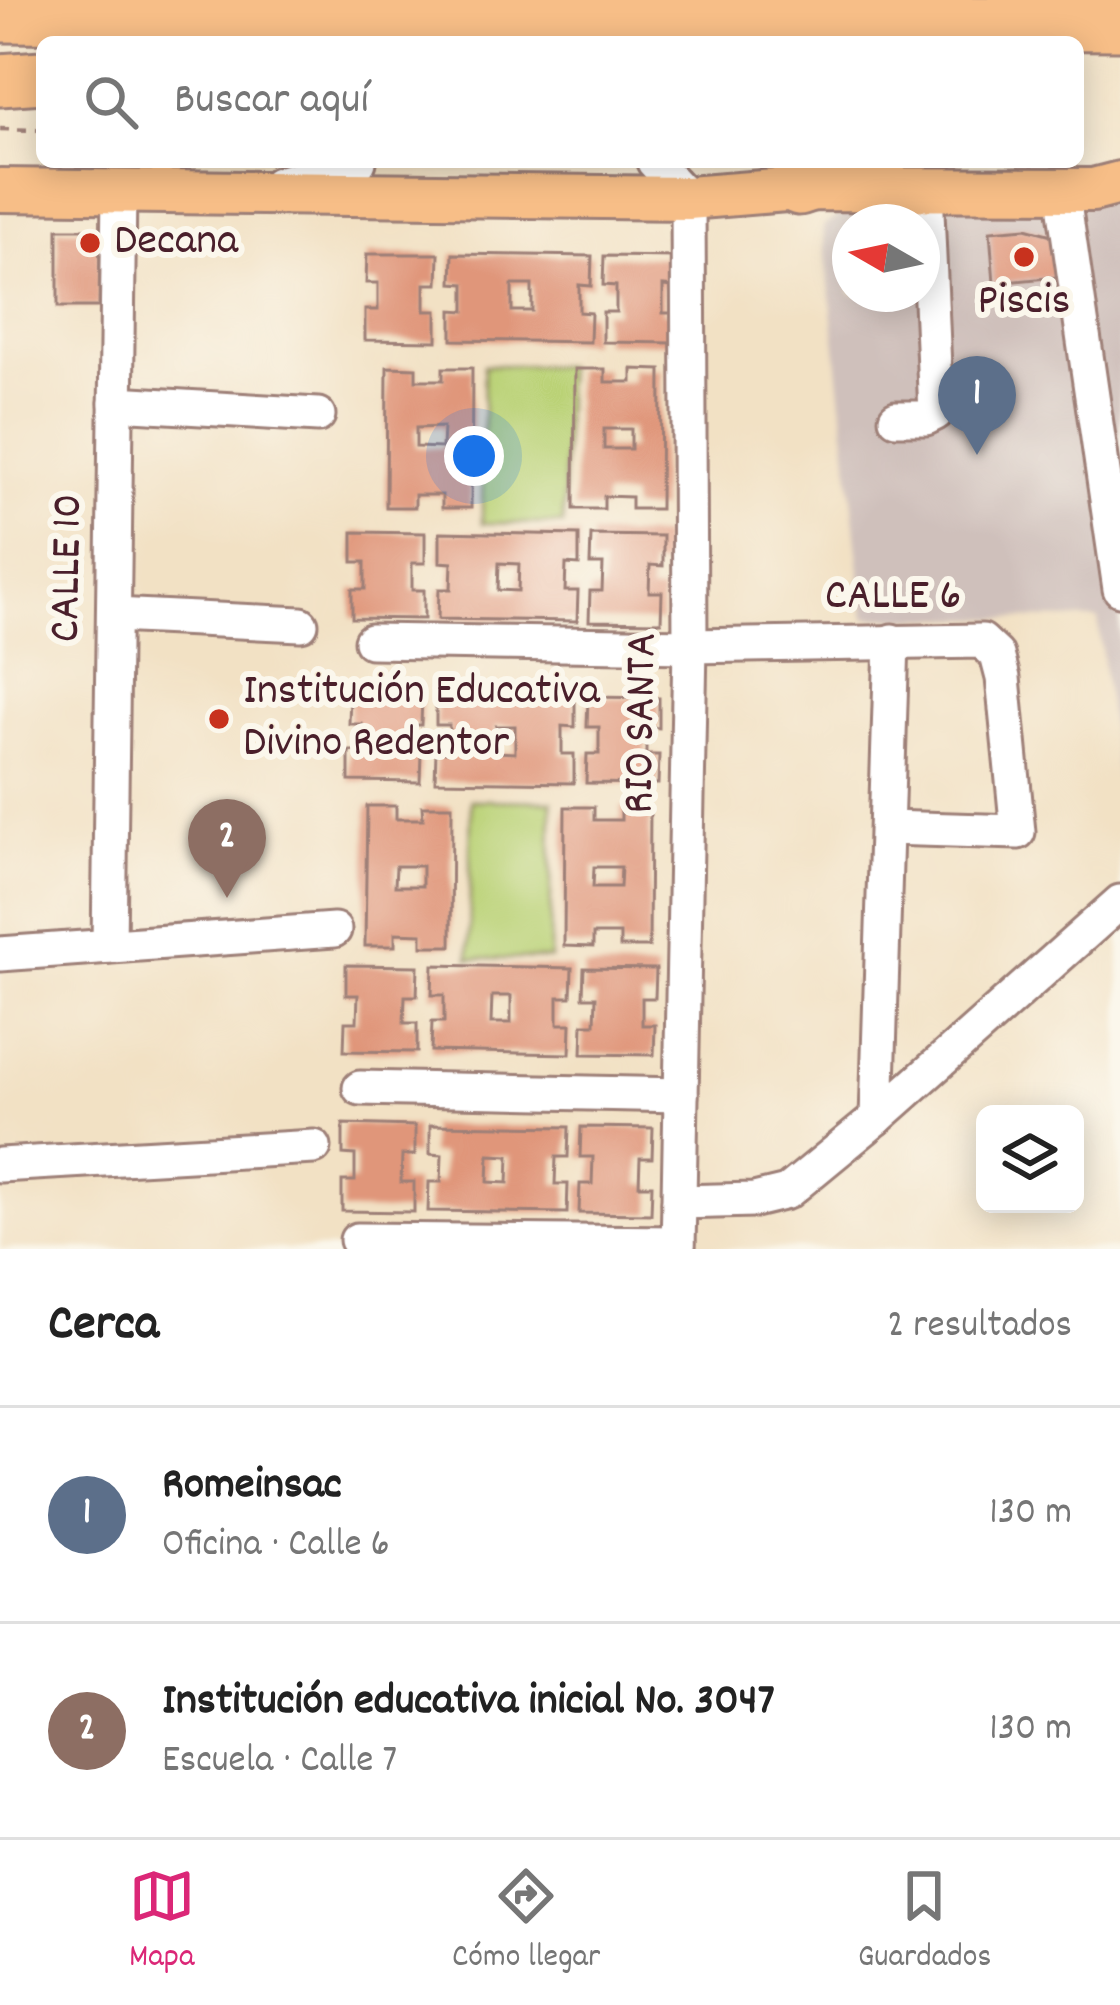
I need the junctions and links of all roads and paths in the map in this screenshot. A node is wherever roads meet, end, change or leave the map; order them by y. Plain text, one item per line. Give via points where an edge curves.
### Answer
1 (0, 16) edge
2 (504, 20) junction
3 (1120, 27) edge
4 (403, 36) edge
5 (1084, 46) edge
6 (36, 77) edge
7 (0, 80) edge
8 (0, 129) edge
9 (36, 130) edge
10 (337, 168) edge
11 (660, 168) edge
12 (862, 168) edge
13 (799, 189) junction
14 (926, 189) junction
15 (1099, 189) edge
16 (0, 190) edge
17 (119, 191) junction
18 (247, 193) junction
19 (688, 198) junction
20 (116, 403) junction
21 (318, 415) dead end
22 (896, 418) dead end
23 (1120, 589) edge
24 (114, 615) junction
25 (301, 624) dead end
26 (371, 640) dead end
27 (892, 641) junction
28 (690, 646) junction
29 (886, 828) junction
30 (1120, 902) edge
31 (334, 930) dead end
32 (109, 946) junction
33 (0, 954) edge
34 (360, 1088) dead end
35 (681, 1095) junction
36 (878, 1118) junction
37 (314, 1147) dead end
38 (0, 1165) edge
39 (679, 1202) junction
40 (357, 1240) dead end
41 (679, 1246) edge

1 - 2 highway
2 - 3 highway
2 - 4 highway
3 - 5 highway
6 - 7 highway
8 - 9 path
10 - 18 street
11 - 19 street
12 - 13 highway
13 - 14 main road
13 - 19 main road
14 - 15 main road
14 - 22 street via 936,412
15 - 23 street
16 - 17 main road
17 - 18 main road
17 - 20 street, CALLE 10
18 - 19 main road
19 - 28 street, RIO SANTA
20 - 21 street
20 - 24 street, CALLE 10
24 - 25 street
24 - 32 street, CALLE 10
26 - 28 street, CALLE 6
27 - 28 street, CALLE 6
27 - 29 street
27 - 29 street, CALLE 6 via 982,641 997,655 1018,832
28 - 35 street, RIO SANTA
29 - 36 street
30 - 36 street
31 - 32 street
32 - 33 street
34 - 35 street
35 - 39 street, RIO SANTA
36 - 39 street via 787,1192
37 - 38 street
39 - 41 street, RIO SANTA
40 - 41 street

